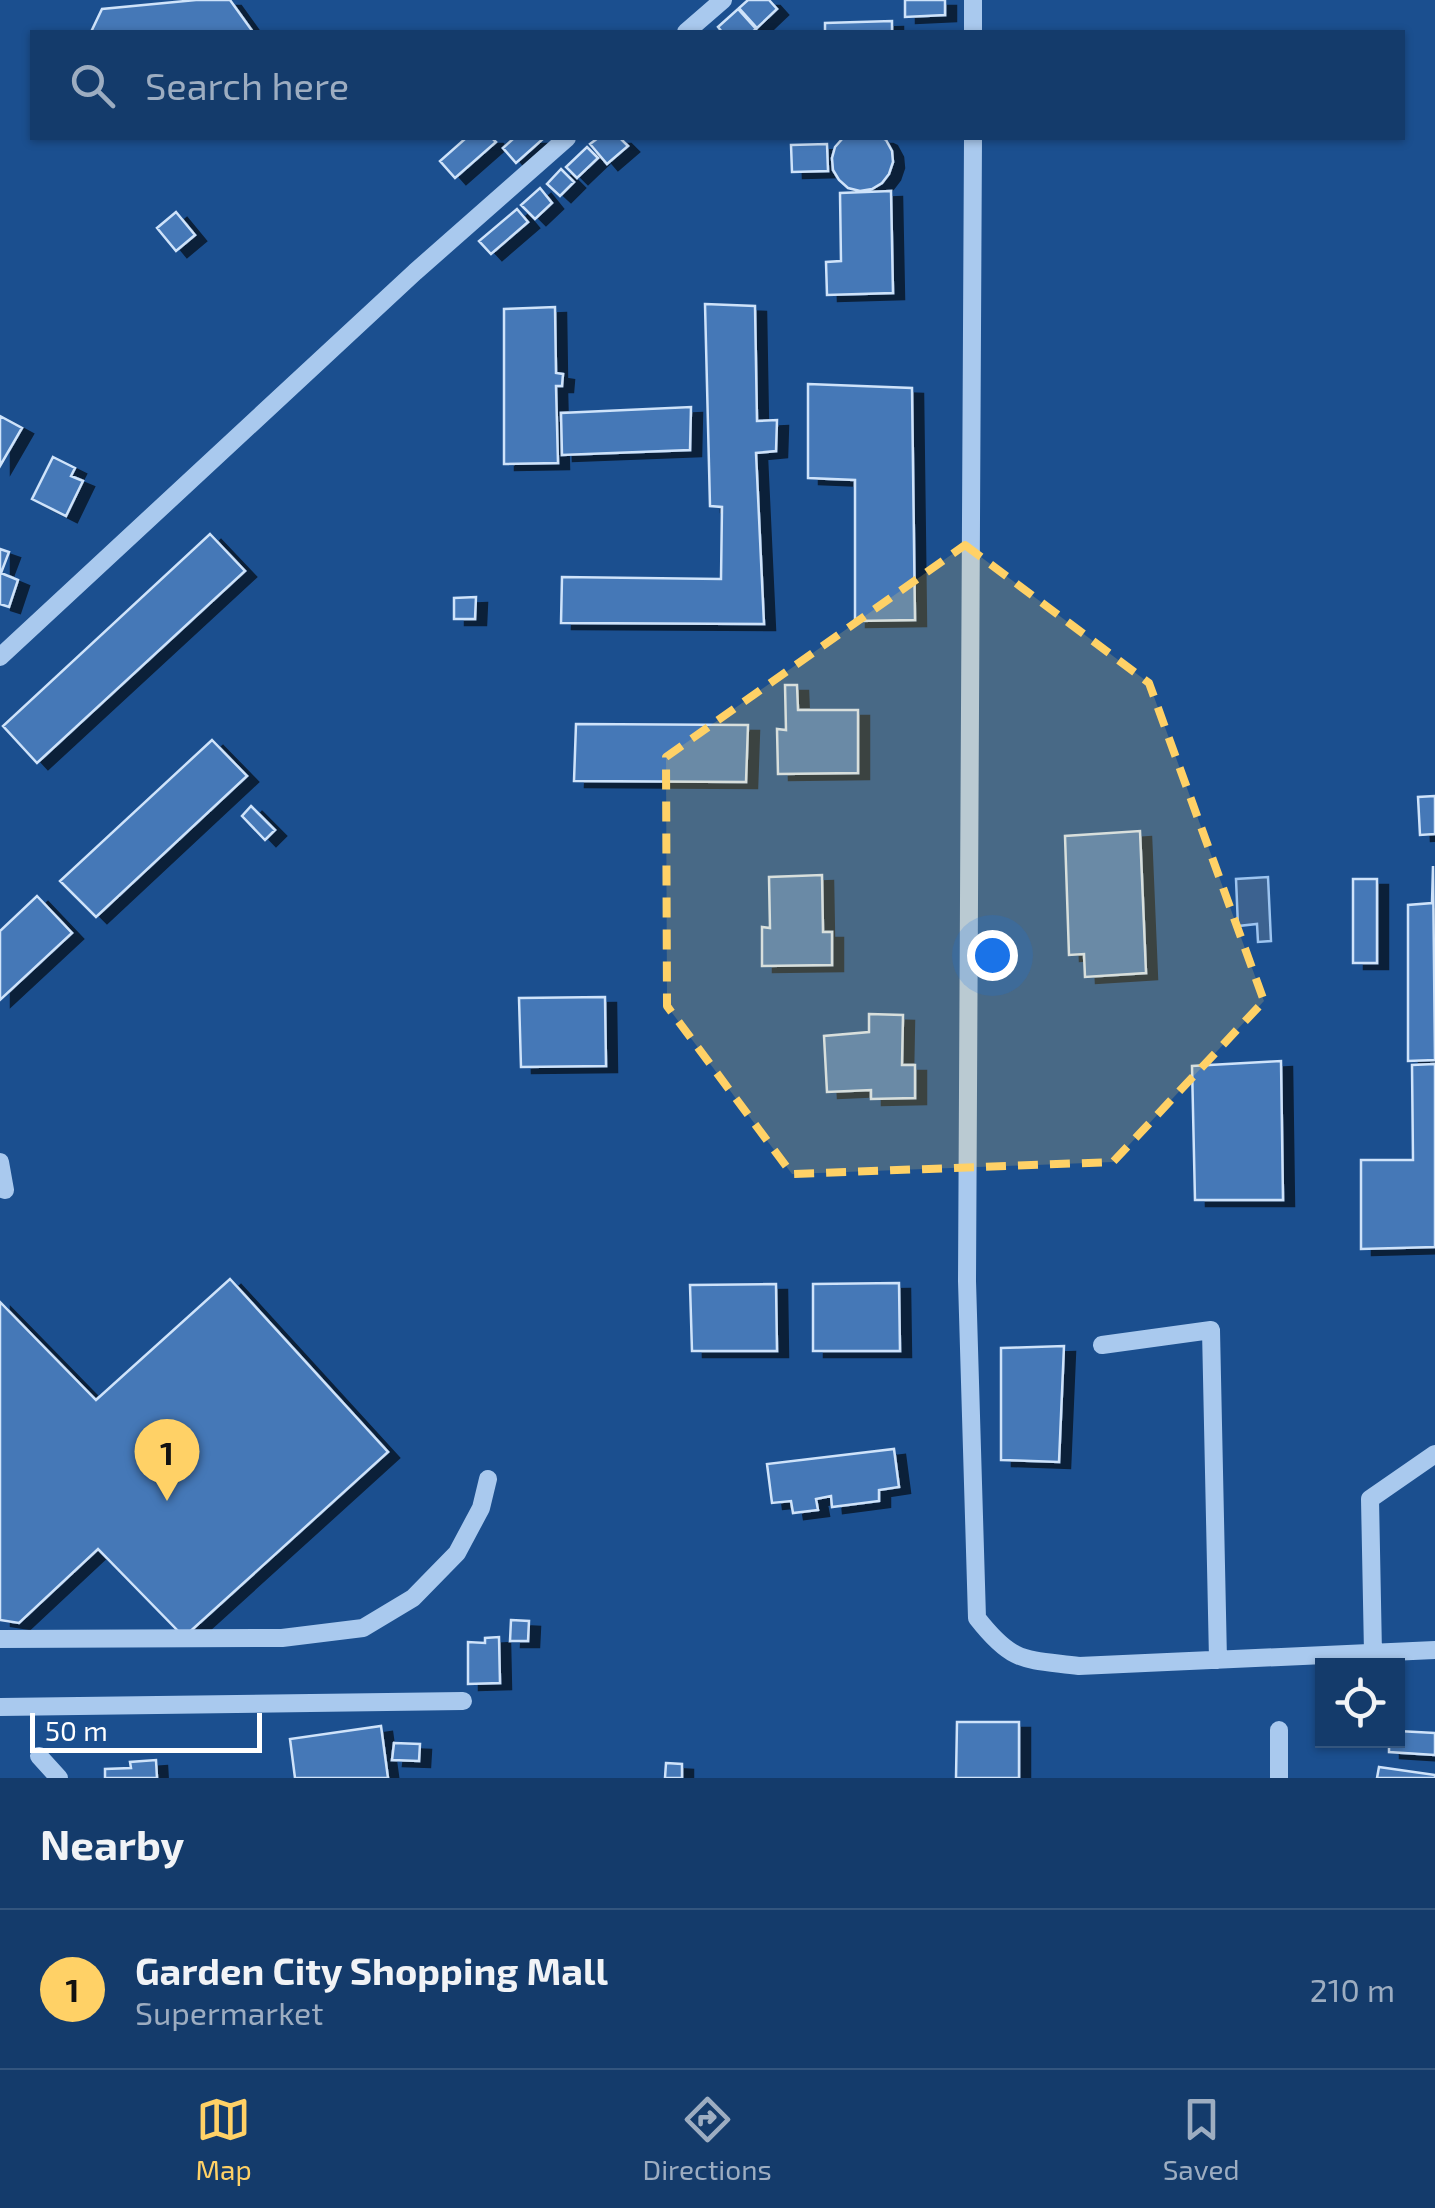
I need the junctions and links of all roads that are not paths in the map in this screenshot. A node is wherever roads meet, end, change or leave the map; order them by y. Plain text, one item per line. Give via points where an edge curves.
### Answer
1 (723, 0) edge
2 (973, 0) edge
3 (688, 30) edge
4 (973, 30) edge
5 (565, 140) edge
6 (973, 140) edge
7 (0, 657) edge
8 (0, 1162) edge
9 (0, 1188) edge
10 (1102, 1344) dead end
11 (1435, 1454) edge
12 (488, 1479) dead end
13 (0, 1640) edge
14 (1435, 1650) edge
15 (1374, 1653) junction
16 (1218, 1660) junction
17 (464, 1701) dead end
18 (0, 1707) edge
19 (1279, 1730) dead end
20 (39, 1756) dead end
21 (59, 1778) edge
22 (1279, 1778) edge

1 - 3 street
2 - 4 street
5 - 7 street
6 - 16 street via 967,1280 978,1618 1001,1648 1022,1659 1079,1666
8 - 9 street via 6,1190
10 - 16 street via 1211,1330
11 - 15 street via 1370,1499
12 - 13 street via 481,1508 456,1553 413,1598 364,1628 282,1638
14 - 15 street
15 - 16 street
17 - 18 street
19 - 22 street
20 - 21 street

